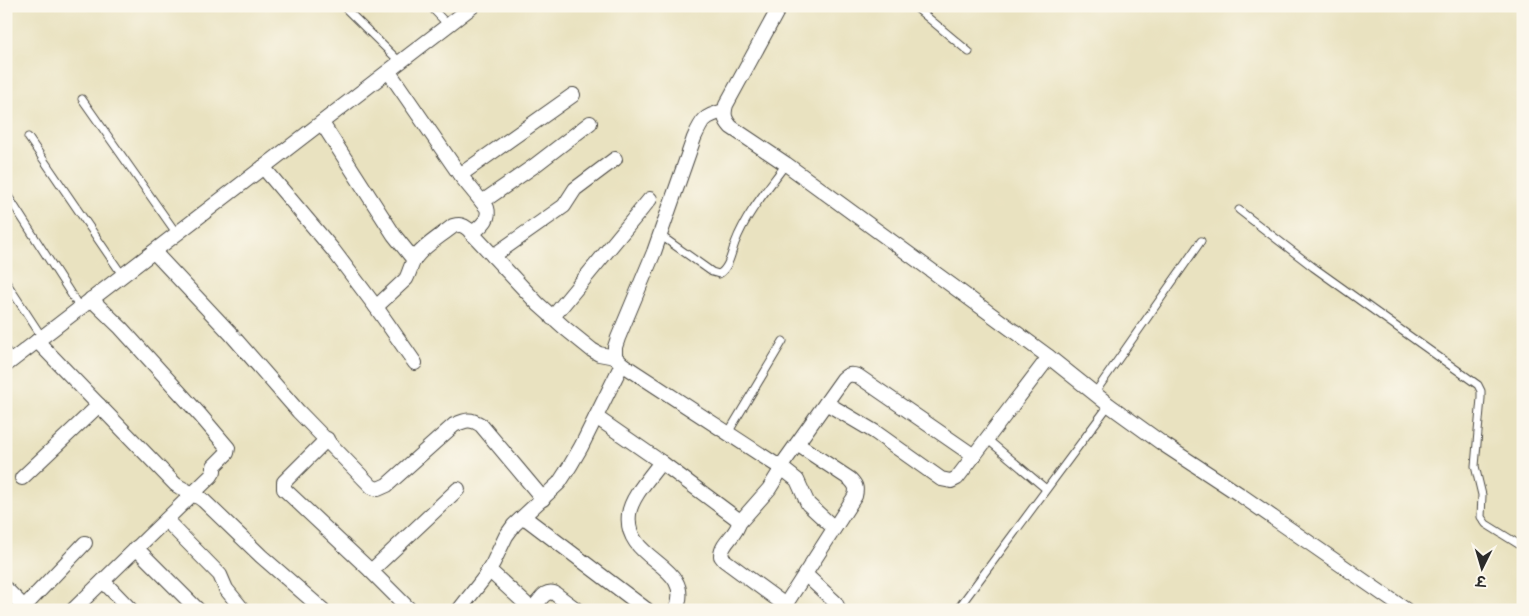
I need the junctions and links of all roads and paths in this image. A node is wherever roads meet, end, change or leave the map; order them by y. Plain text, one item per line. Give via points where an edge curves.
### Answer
1 (343, 6) edge
2 (430, 6) edge
3 (473, 6) edge
4 (780, 6) edge
5 (914, 6) edge
6 (448, 25) junction
7 (970, 52) dead end
8 (401, 63) junction
9 (389, 72) junction
10 (572, 95) dead end
11 (82, 99) dead end
12 (724, 111) junction
13 (322, 123) junction
14 (590, 123) dead end
15 (28, 137) dead end
16 (615, 159) dead end
17 (786, 164) junction
18 (263, 167) junction
19 (460, 175) junction
20 (6, 193) edge
21 (650, 199) dead end
22 (482, 202) junction
23 (1239, 210) dead end
24 (176, 234) junction
25 (472, 234) junction
26 (660, 235) junction
27 (1201, 241) dead end
28 (154, 252) junction
29 (493, 256) junction
30 (414, 260) junction
31 (123, 276) junction
32 (6, 282) edge
33 (91, 299) junction
34 (376, 307) junction
35 (80, 308) junction
36 (552, 318) junction
37 (39, 339) junction
38 (783, 341) dead end
39 (1048, 357) junction
40 (8, 358) edge
41 (619, 360) junction
42 (415, 363) dead end
43 (1094, 394) junction
44 (826, 403) junction
45 (99, 405) junction
46 (1109, 405) junction
47 (596, 417) junction
48 (728, 433) junction
49 (327, 439) junction
50 (986, 439) junction
51 (797, 444) junction
52 (974, 456) junction
53 (661, 462) junction
54 (780, 466) junction
55 (22, 478) dead end
56 (458, 489) dead end
57 (1046, 489) junction
58 (194, 493) junction
59 (543, 499) junction
60 (524, 517) junction
61 (166, 520) junction
62 (739, 523) junction
63 (834, 528) junction
64 (85, 543) dead end
65 (1523, 547) edge
66 (136, 548) junction
67 (488, 570) junction
68 (371, 571) junction
69 (805, 574) junction
70 (102, 581) junction
71 (6, 590) edge
72 (525, 607) edge
73 (784, 607) edge
74 (25, 609) edge
75 (960, 609) edge
76 (73, 610) edge
77 (131, 610) edge
78 (198, 610) edge
79 (243, 610) edge
80 (323, 610) edge
81 (410, 610) edge
82 (459, 610) edge
83 (577, 610) edge
84 (647, 610) edge
85 (676, 610) edge
86 (839, 610) edge
87 (1406, 610) edge

1 - 8 lane
2 - 6 lane
3 - 6 street
4 - 12 street
5 - 7 lane
6 - 8 street
8 - 9 street
9 - 13 street
9 - 19 street
10 - 19 street
11 - 24 lane
12 - 17 street via 731,127
12 - 26 street via 711,114 700,124
13 - 18 street
13 - 30 street via 394,235
14 - 22 street
15 - 31 lane
16 - 29 street via 575,189 564,206
17 - 26 lane via 747,218 731,257 720,274 712,272
17 - 39 street
18 - 24 street
18 - 34 street
19 - 22 street
20 - 35 lane
21 - 36 street
22 - 25 street via 489,214
23 - 65 lane via 1478,385 1481,398 1475,466 1482,494 1481,517 1486,524
24 - 28 street
25 - 29 street
25 - 30 street via 463,225 453,226
26 - 41 street via 615,347
27 - 43 lane
28 - 31 street
28 - 49 street
29 - 36 street
30 - 34 street via 406,279
31 - 33 street
32 - 37 lane
33 - 35 street
33 - 58 street via 228,448 227,453 215,463 211,476
34 - 42 street
35 - 37 street
36 - 41 street via 592,350
37 - 40 street
37 - 45 street
38 - 48 lane
39 - 43 street
39 - 50 street
41 - 47 street
41 - 48 street
43 - 46 street
44 - 51 street
44 - 52 street via 875,432 941,479 950,481 957,478
44 - 52 street via 847,375 858,376
45 - 55 street
45 - 58 street via 175,484
46 - 57 lane
46 - 87 street
47 - 53 street
47 - 59 street via 570,466
48 - 54 street
49 - 59 street via 372,487 378,489 387,486 454,426 465,420 474,420 481,424
49 - 68 street via 284,482 284,489
50 - 52 street
50 - 57 lane
51 - 54 street
51 - 63 street via 855,485 855,496
53 - 62 street
53 - 85 street via 635,498 629,513 630,530 636,543 676,578 680,591
54 - 62 street via 769,489
54 - 63 street via 797,480 808,504
56 - 68 street
57 - 75 lane
58 - 61 street
58 - 80 street
59 - 60 street
60 - 67 street via 506,536
60 - 84 street
61 - 66 street
61 - 79 street via 220,575 226,589
62 - 73 street via 723,547 721,556
63 - 69 street
64 - 74 street
66 - 70 street
66 - 78 street
67 - 72 street
67 - 82 street
68 - 81 street
69 - 73 street
69 - 86 street via 835,602
70 - 76 street
70 - 77 street
71 - 74 street
72 - 83 street via 536,606 549,592

